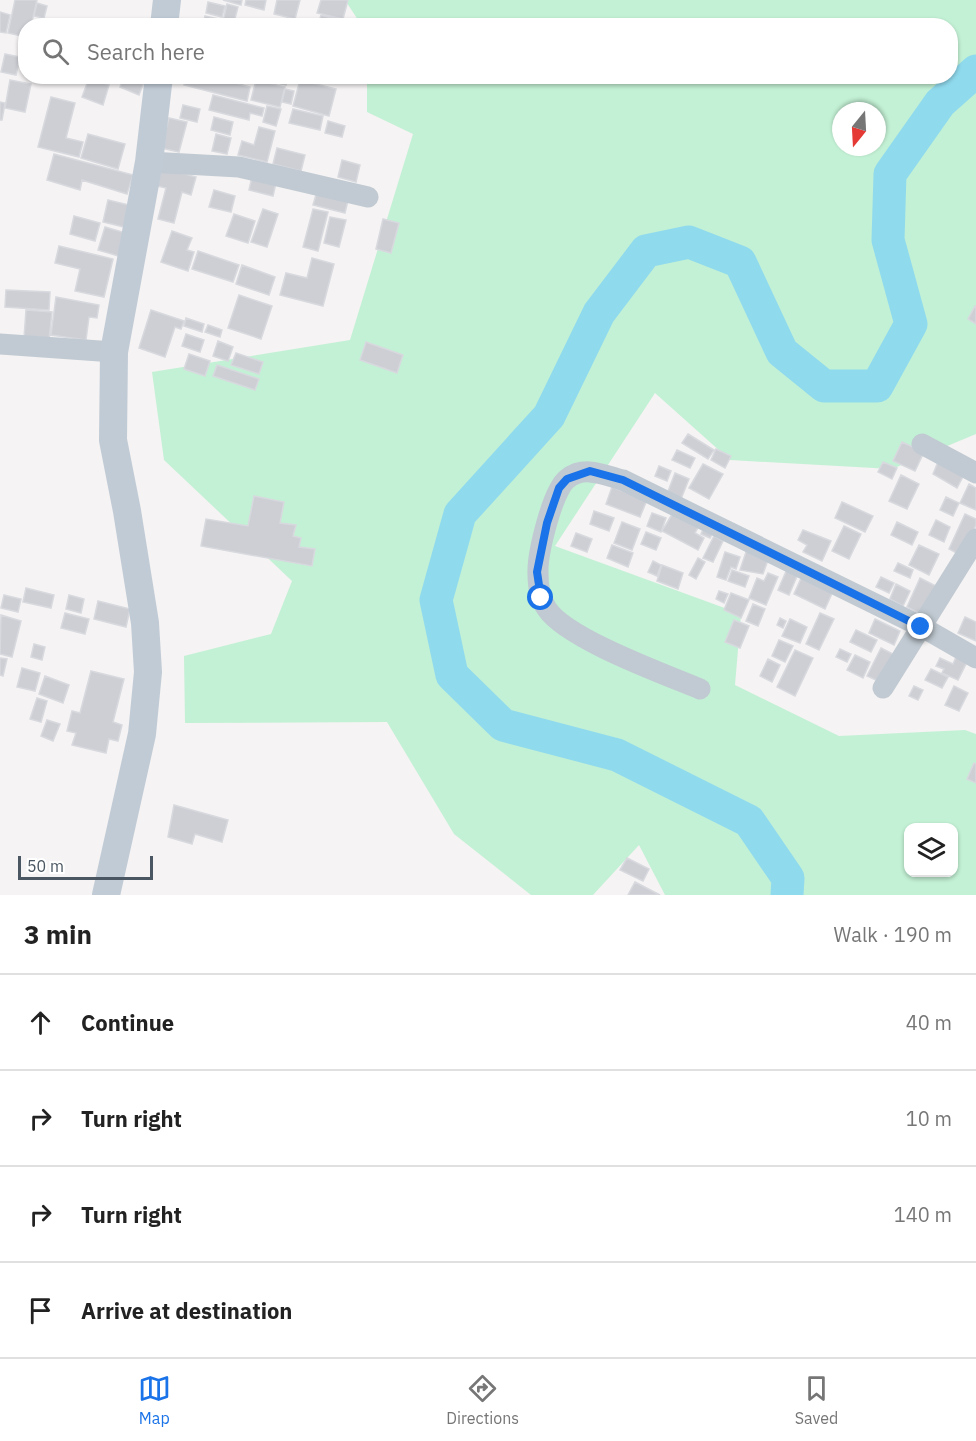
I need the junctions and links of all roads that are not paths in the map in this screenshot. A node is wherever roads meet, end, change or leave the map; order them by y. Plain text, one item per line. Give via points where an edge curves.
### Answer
1 (167, 0) edge
2 (165, 18) edge
3 (158, 84) edge
4 (149, 162) junction
5 (368, 197) dead end
6 (0, 344) edge
7 (114, 352) junction
8 (922, 444) dead end
9 (976, 473) edge
10 (976, 538) edge
11 (921, 627) junction
12 (976, 658) edge
13 (883, 688) dead end
14 (700, 689) dead end
15 (106, 895) edge

1 - 2 main road
3 - 4 main road
4 - 5 street via 239,167
4 - 7 main road
6 - 7 street
7 - 15 main road via 113,440 145,623 148,672 142,734
8 - 9 street
10 - 11 street
11 - 12 street
11 - 13 street
11 - 14 street via 623,480 590,471 567,479 559,488 547,523 537,572 541,598 548,610 558,621 602,647

